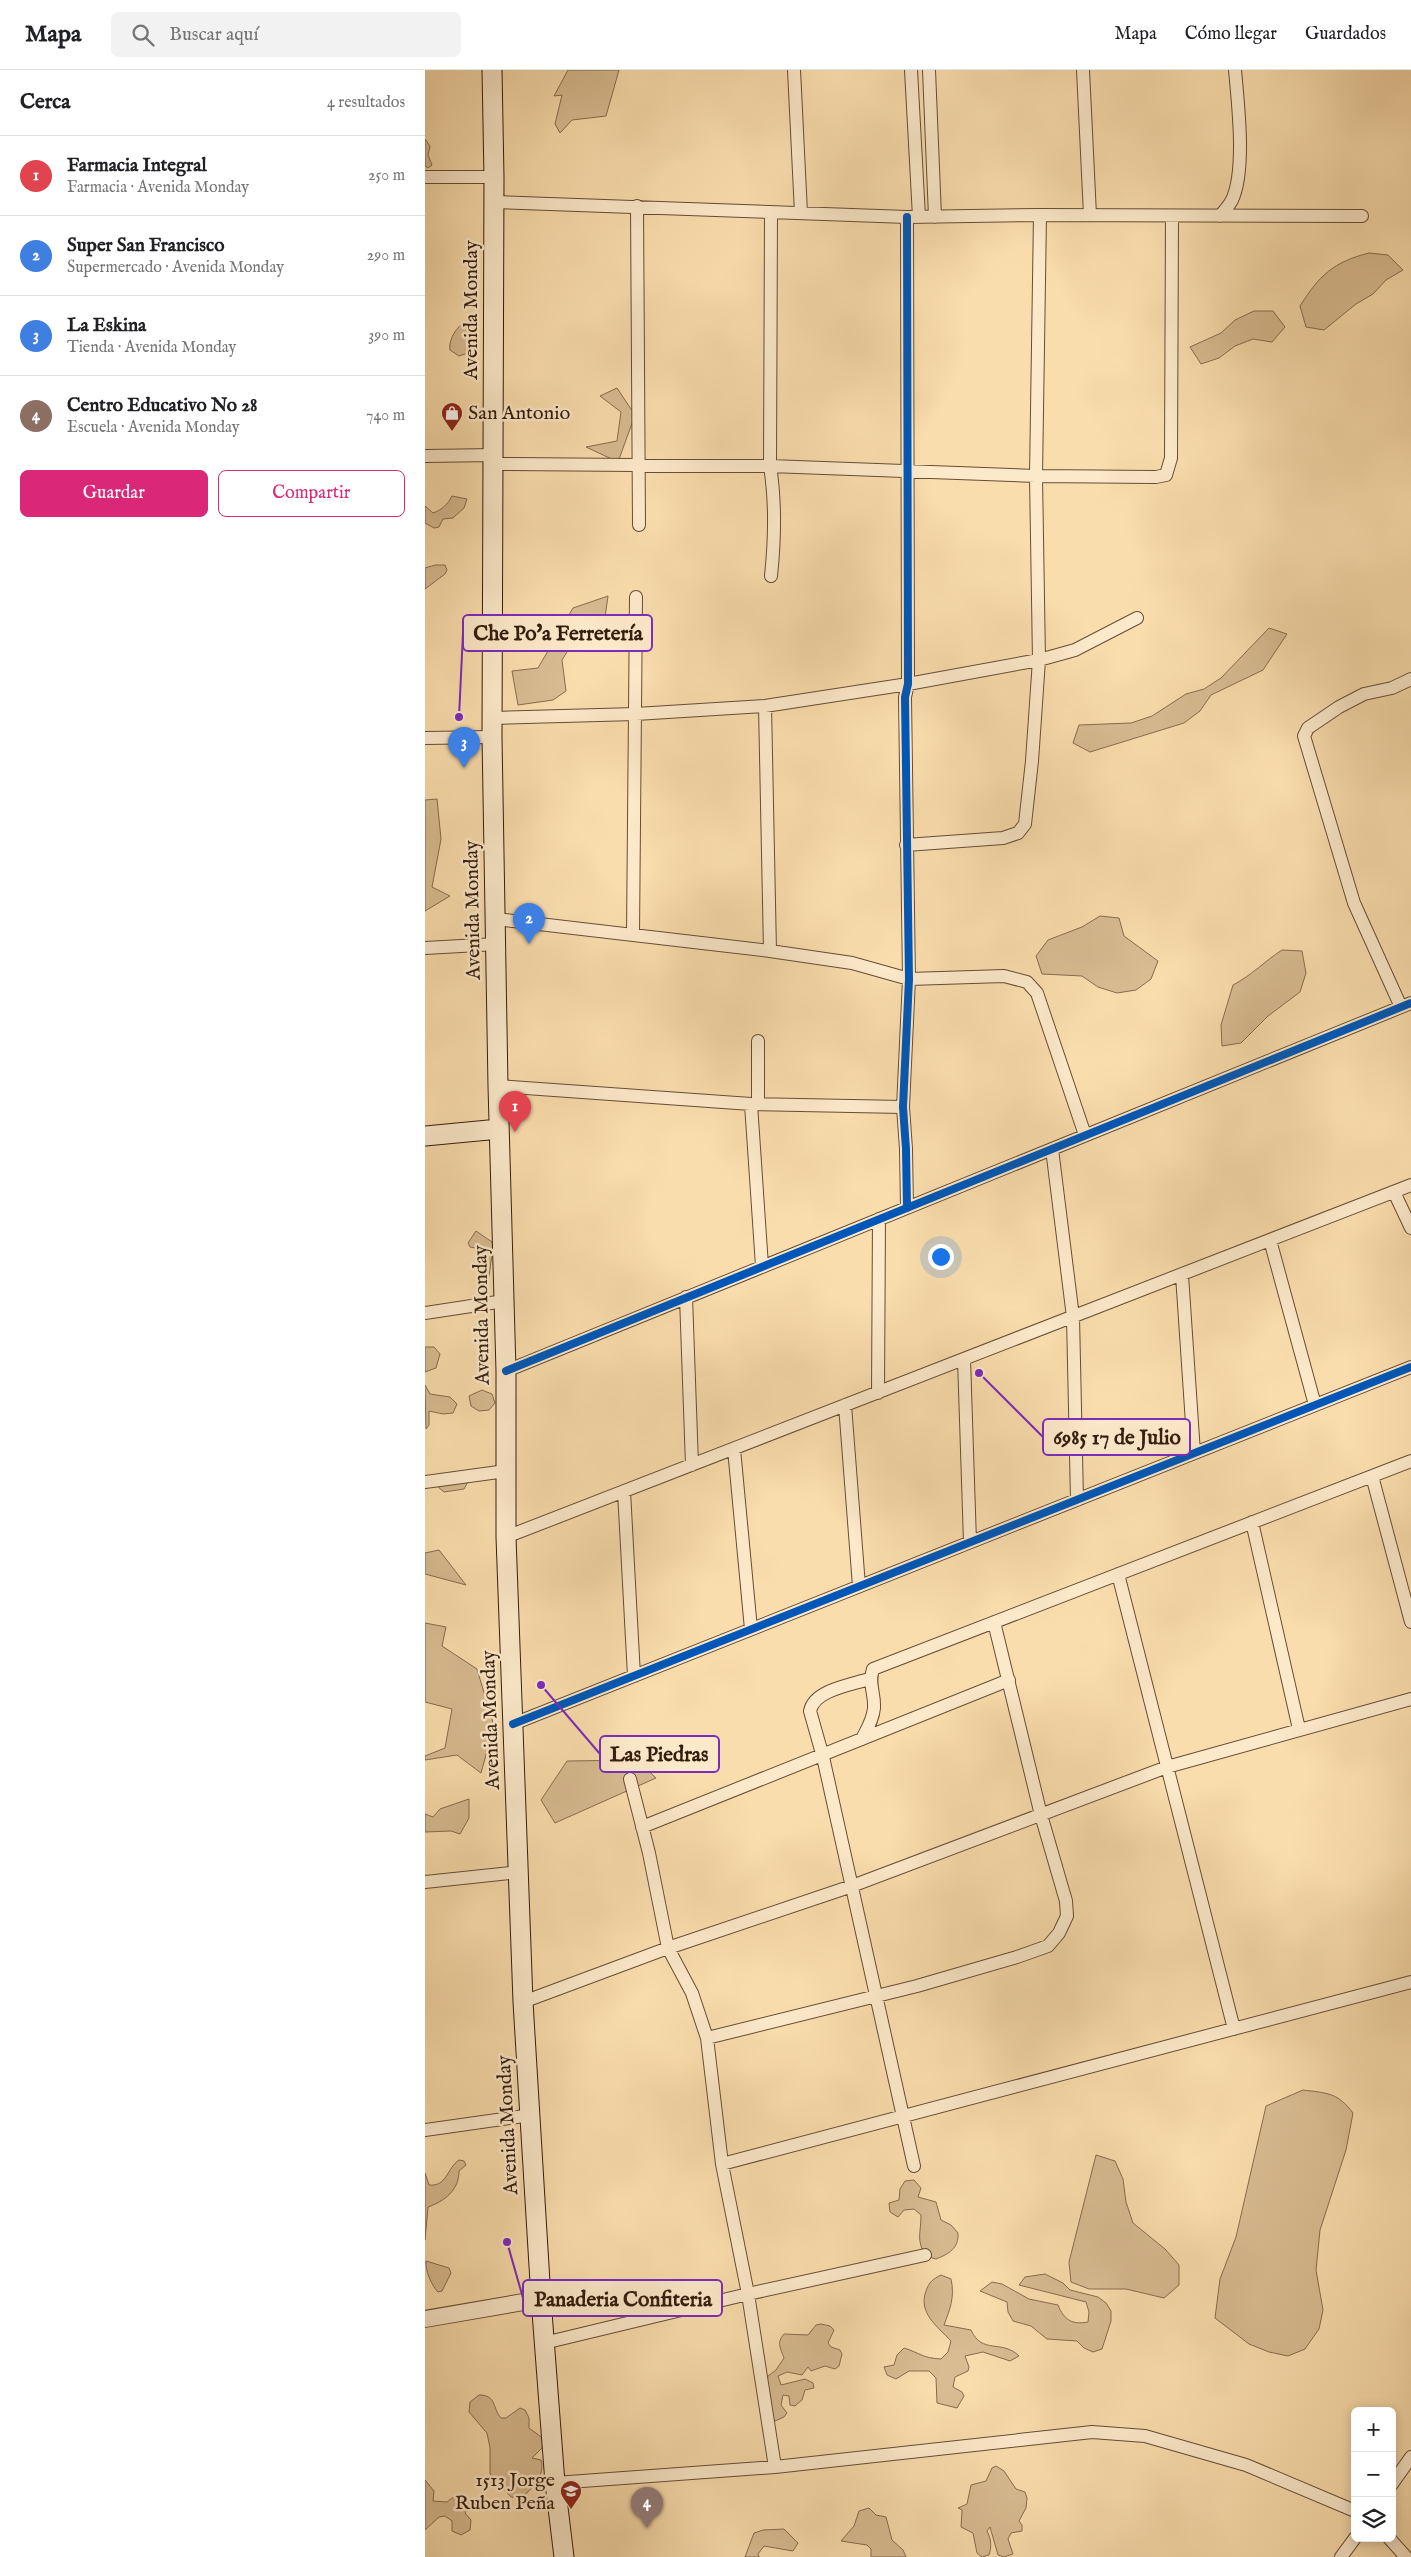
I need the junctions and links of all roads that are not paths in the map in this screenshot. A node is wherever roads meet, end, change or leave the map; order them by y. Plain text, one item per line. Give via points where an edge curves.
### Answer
1 (492, 70) edge
2 (794, 70) edge
3 (911, 70) edge
4 (929, 70) edge
5 (1083, 70) edge
6 (1235, 70) edge
7 (494, 176) junction
8 (425, 177) edge
9 (494, 202) junction
10 (637, 206) junction
11 (771, 212) junction
12 (801, 212) junction
13 (1040, 215) junction
14 (1089, 215) junction
15 (1172, 216) junction
16 (1220, 216) junction
17 (1361, 216) dead end
18 (913, 217) junction
19 (935, 217) junction
20 (425, 456) edge
21 (494, 460) junction
22 (638, 463) junction
23 (770, 466) junction
24 (907, 470) junction
25 (1036, 476) junction
26 (639, 525) dead end
27 (771, 576) dead end
28 (636, 597) dead end
29 (1137, 618) dead end
30 (1039, 660) junction
31 (1411, 679) edge
32 (908, 684) junction
33 (765, 706) junction
34 (636, 714) junction
35 (493, 718) junction
36 (493, 737) junction
37 (425, 738) edge
38 (906, 845) junction
39 (497, 919) junction
40 (633, 935) junction
41 (497, 944) junction
42 (425, 948) edge
43 (769, 951) junction
44 (909, 979) junction
45 (1406, 1005) edge
46 (758, 1040) dead end
47 (498, 1086) junction
48 (755, 1104) junction
49 (903, 1107) junction
50 (499, 1128) junction
51 (1085, 1135) junction
52 (425, 1136) edge
53 (1052, 1149) junction
54 (1411, 1185) edge
55 (1394, 1192) junction
56 (907, 1208) junction
57 (879, 1219) junction
58 (1411, 1228) edge
59 (1270, 1240) junction
60 (762, 1266) junction
61 (1182, 1274) junction
62 (687, 1297) junction
63 (504, 1301) junction
64 (425, 1313) edge
65 (1073, 1317) junction
66 (964, 1359) junction
67 (1411, 1367) edge
68 (506, 1370) junction
69 (878, 1393) junction
70 (845, 1405) junction
71 (1315, 1405) junction
72 (734, 1449) junction
73 (1194, 1453) junction
74 (1411, 1461) edge
75 (692, 1465) junction
76 (506, 1471) junction
77 (1372, 1476) junction
78 (425, 1482) edge
79 (624, 1491) junction
80 (1077, 1500) junction
81 (1251, 1522) junction
82 (506, 1537) junction
83 (970, 1542) junction
84 (1119, 1574) junction
85 (859, 1586) junction
86 (994, 1622) junction
87 (1411, 1622) edge
88 (751, 1629) junction
89 (633, 1676) junction
90 (869, 1679) junction
91 (1009, 1680) junction
92 (1411, 1699) edge
93 (513, 1724) junction
94 (1299, 1730) junction
95 (862, 1739) junction
96 (823, 1757) junction
97 (1167, 1766) junction
98 (630, 1779) dead end
99 (1041, 1815) junction
100 (642, 1827) junction
101 (519, 1872) junction
102 (425, 1882) edge
103 (852, 1886) junction
104 (668, 1948) junction
105 (1411, 1982) edge
106 (877, 1996) junction
107 (523, 2002) junction
108 (1234, 2029) junction
109 (707, 2038) junction
110 (531, 2115) junction
111 (903, 2116) junction
112 (425, 2130) edge
113 (722, 2164) junction
114 (914, 2166) dead end
115 (925, 2255) dead end
116 (747, 2294) junction
117 (541, 2299) junction
118 (425, 2319) edge
119 (544, 2343) junction
120 (1411, 2457) edge
121 (775, 2467) junction
122 (1396, 2478) edge
123 (555, 2483) junction
124 (1351, 2509) edge
125 (1352, 2542) edge
126 (1393, 2542) edge
127 (565, 2557) edge
128 (1341, 2557) edge
129 (1406, 2557) edge

1 - 7 main road, Avenida Monday
2 - 12 street
3 - 18 street
4 - 19 street
5 - 14 street
6 - 16 street via 1239,154 1237,186
7 - 8 street
7 - 9 main road, Avenida Monday
9 - 10 street
9 - 21 main road, Avenida Monday
10 - 11 street
10 - 22 street
11 - 12 street
11 - 23 street
12 - 18 street
13 - 14 street
13 - 19 street
13 - 25 street
14 - 15 street
15 - 16 street
15 - 25 street via 1171,458 1166,475
16 - 17 street
18 - 19 street
18 - 24 street
20 - 21 street
21 - 22 street
21 - 35 main road, Avenida Monday
22 - 23 street
22 - 26 street
23 - 24 street
23 - 27 street via 776,530
24 - 25 street
24 - 32 street
25 - 30 street
28 - 34 street
29 - 30 street via 1075,650
30 - 32 street
30 - 38 street via 1025,824 1018,833 1003,838
31 - 45 street via 1392,688 1364,694 1339,707 1308,728 1304,736 1354,903
32 - 33 street
32 - 38 street via 905,697
33 - 34 street
33 - 43 street
34 - 35 street
34 - 40 street
35 - 36 main road, Avenida Monday
36 - 37 street
36 - 39 main road, Avenida Monday
38 - 44 street
39 - 40 street
39 - 41 main road, Avenida Monday
40 - 43 street
41 - 42 street
41 - 47 main road, Avenida Monday
43 - 44 street via 852,963
44 - 49 street
44 - 51 street via 1004,976 1027,982 1037,993
45 - 51 street
46 - 48 street
47 - 48 street
47 - 50 main road, Avenida Monday
48 - 49 street
48 - 60 street
49 - 56 street
50 - 52 main road
50 - 63 main road, Avenida Monday
51 - 53 street
53 - 56 street
53 - 65 street
54 - 55 street
55 - 58 street
55 - 59 street
56 - 57 street
57 - 60 street
57 - 69 street
59 - 61 street
59 - 71 street
60 - 62 street
61 - 65 street
61 - 73 street
62 - 68 street
62 - 75 street
63 - 64 street
63 - 68 main road, Avenida Monday
65 - 66 street
65 - 80 street
66 - 69 street
66 - 83 street
67 - 71 street
68 - 76 main road, Avenida Monday
69 - 70 street
70 - 72 street
70 - 85 street
71 - 73 street
72 - 75 street
72 - 88 street
73 - 80 street
74 - 77 street
75 - 79 street
76 - 78 street
76 - 82 main road, Avenida Monday
77 - 81 street
77 - 87 street
79 - 82 street
79 - 89 street
80 - 83 street
81 - 84 street
81 - 94 street
82 - 93 main road, Avenida Monday
83 - 85 street
84 - 86 street
84 - 97 street
85 - 88 street
86 - 90 street via 873,1668
86 - 91 street
88 - 89 street
89 - 93 street
90 - 95 street via 874,1707
90 - 96 street via 819,1696 811,1703 810,1711
91 - 95 street
91 - 99 street
92 - 94 street
93 - 101 main road, Avenida Monday
94 - 97 street
95 - 96 street
96 - 100 street
96 - 103 street
97 - 99 street
97 - 108 street
98 - 100 street
99 - 103 street
99 - 106 street via 1066,1901 1067,1916 1048,1946
100 - 104 street
101 - 102 street
101 - 107 main road, Avenida Monday
103 - 104 street
103 - 106 street
104 - 107 street
104 - 109 street via 692,1993
105 - 108 street
106 - 109 street
106 - 111 street
107 - 110 main road, Avenida Monday
108 - 111 street
109 - 113 street
110 - 112 street
110 - 117 main road, Avenida Monday
111 - 113 street
111 - 114 street
113 - 116 street
115 - 116 street
116 - 119 street
116 - 121 street
117 - 118 street
117 - 119 main road, Avenida Monday
119 - 123 main road, Avenida Monday
120 - 122 street
121 - 123 street
121 - 124 street via 1092,2432 1145,2436 1246,2465
123 - 127 main road, Avenida Monday
125 - 128 street
126 - 129 street

